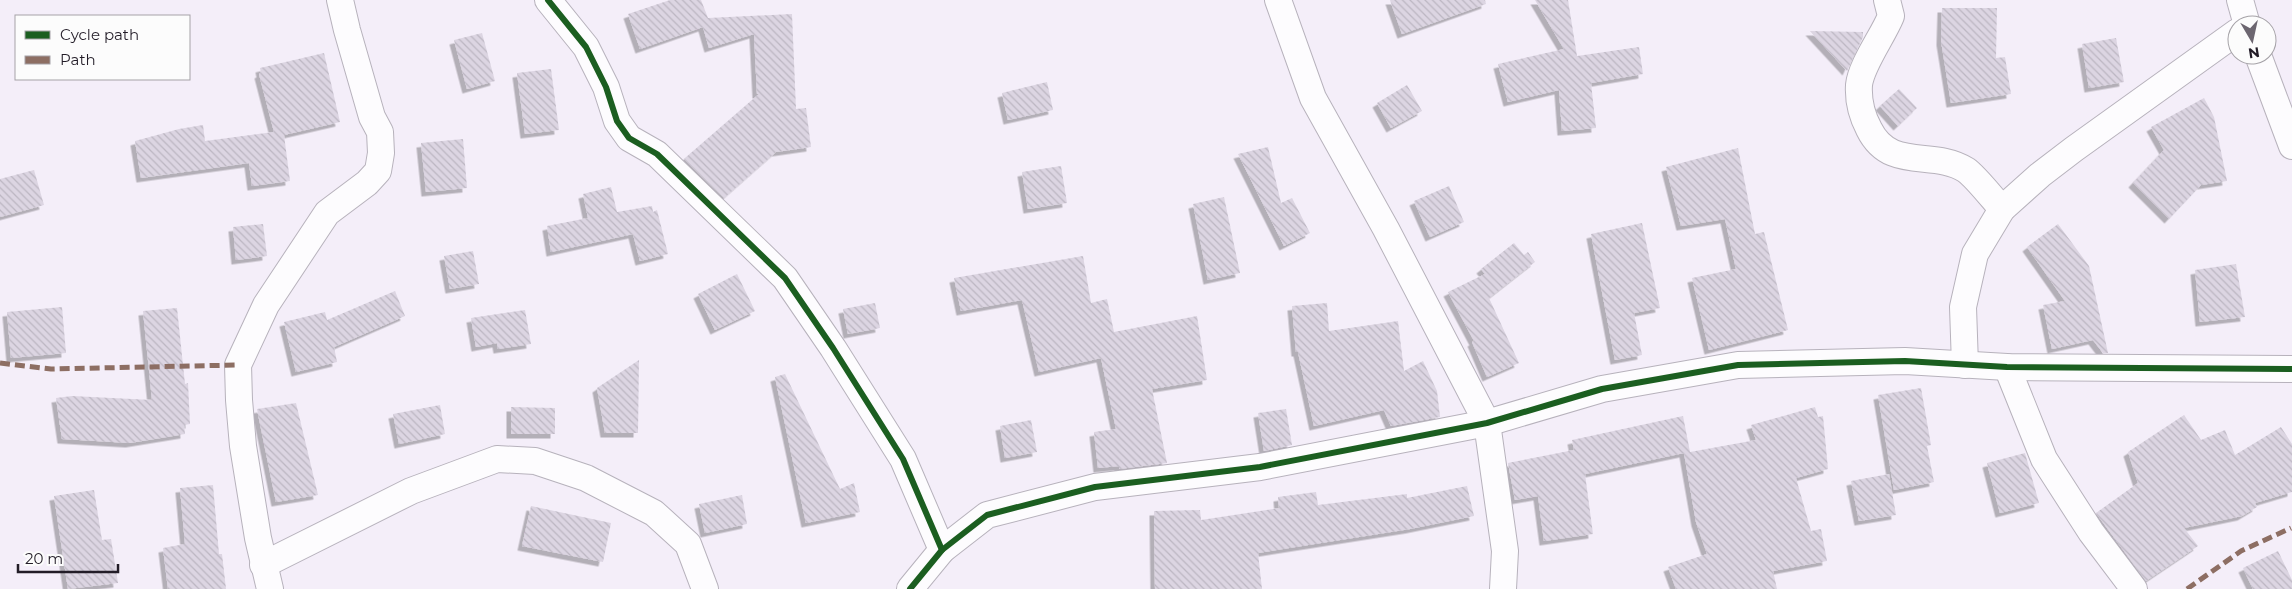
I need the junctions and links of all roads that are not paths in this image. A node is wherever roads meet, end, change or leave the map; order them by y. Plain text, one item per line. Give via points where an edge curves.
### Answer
1 (340, 0) edge
2 (548, 0) edge
3 (1278, 0) edge
4 (1887, 0) edge
5 (2240, 0) edge
6 (2244, 15) edge
7 (2227, 39) edge
8 (2262, 65) edge
9 (2292, 146) edge
10 (2002, 209) junction
11 (1965, 365) junction
12 (2007, 366) junction
13 (2292, 369) edge
14 (1487, 423) junction
15 (942, 550) junction
16 (267, 577) edge
17 (705, 589) edge
18 (910, 589) edge
19 (1503, 589) edge
20 (2134, 589) edge

1 - 16 street via 370,108 380,132 381,153 378,170 367,184 327,213 266,305 238,365 243,446
2 - 15 street via 586,47 606,87 617,121 629,138 657,154 785,278 903,459
3 - 14 street via 1313,98 1386,229
4 - 10 street via 1891,16 1859,84 1862,115 1874,140 1896,155 1938,160 1966,170
5 - 6 street
7 - 10 street via 2053,164
8 - 9 street
10 - 11 street via 1975,254 1963,307
11 - 12 street
11 - 14 street via 1905,361 1738,365 1602,389
12 - 13 street
12 - 20 street via 2044,459 2091,532
14 - 15 street via 1260,467 1095,487 987,515
14 - 19 street via 1505,551
15 - 18 street
16 - 17 street via 411,491 497,459 535,461 586,478 654,513 688,544

